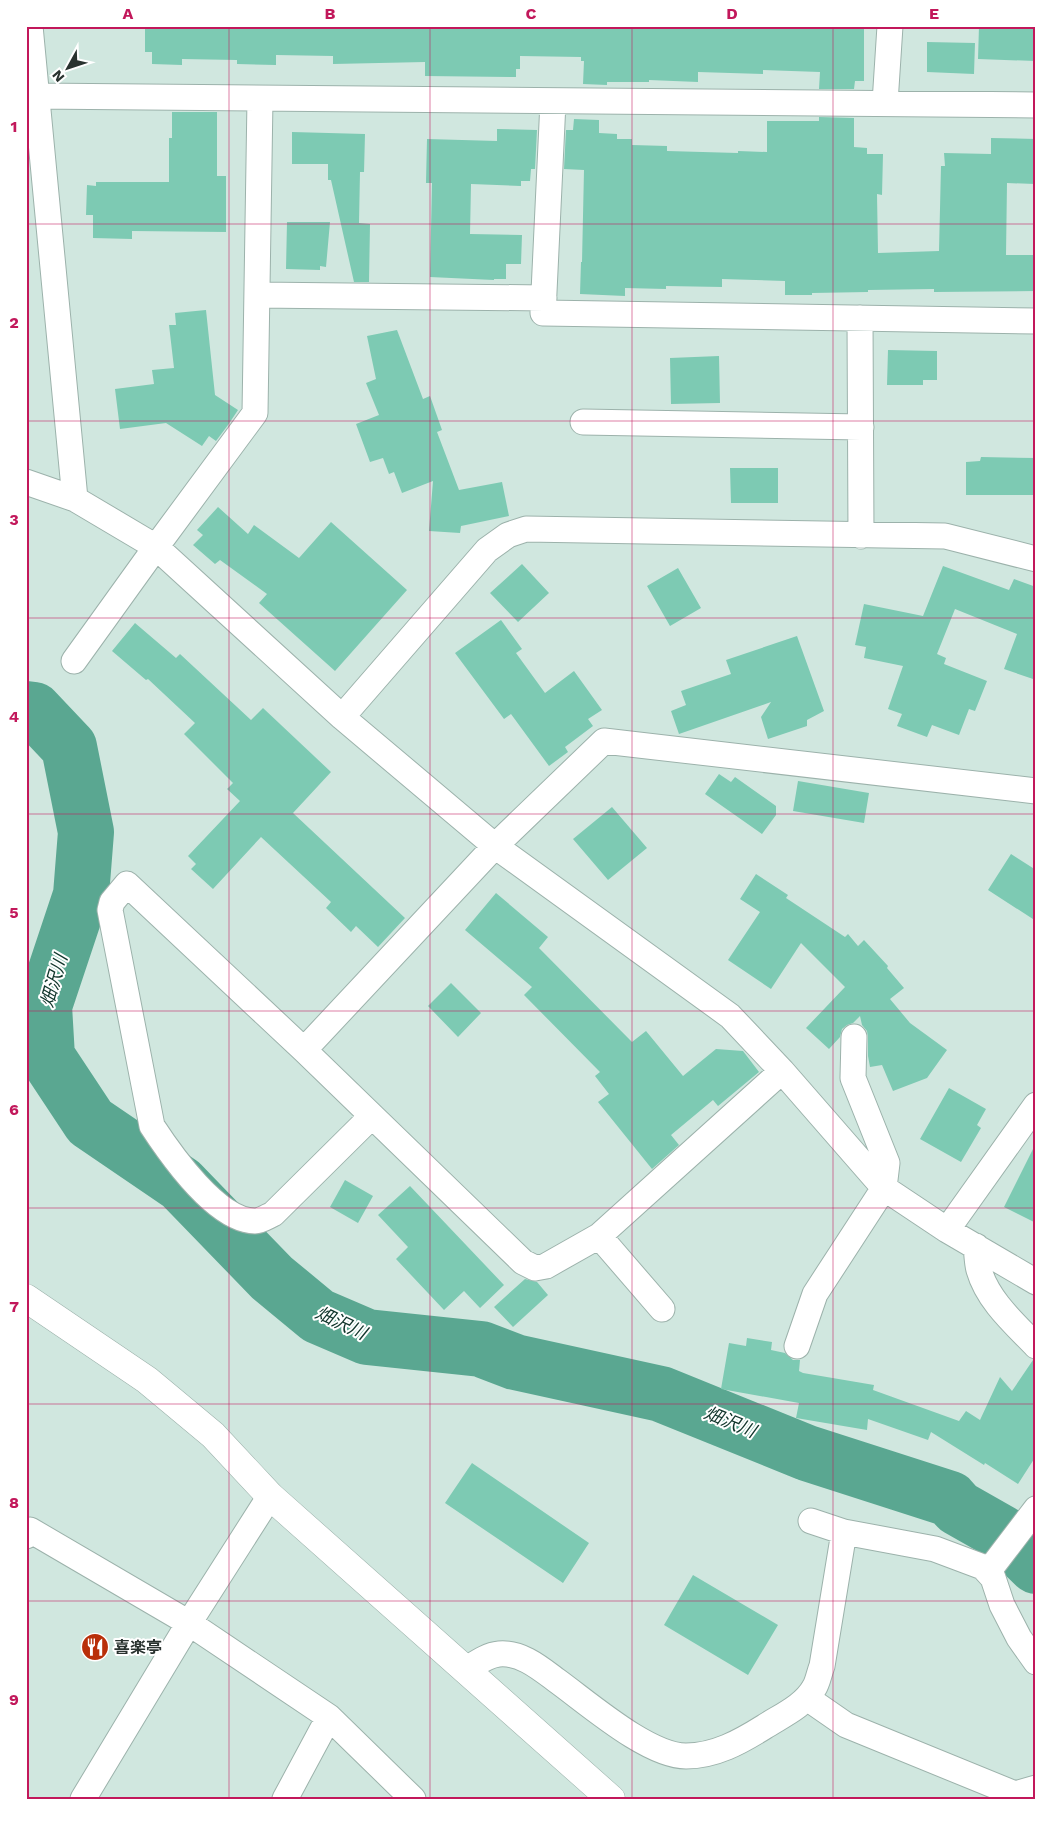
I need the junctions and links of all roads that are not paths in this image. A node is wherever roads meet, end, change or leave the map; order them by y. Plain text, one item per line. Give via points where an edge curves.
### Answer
1 (30, 26) edge
2 (890, 26) edge
3 (35, 96) junction
4 (260, 99) junction
5 (553, 102) junction
6 (886, 103) junction
7 (1036, 105) edge
8 (37, 220) edge
9 (257, 295) junction
10 (544, 298) junction
11 (860, 318) junction
12 (1036, 321) edge
13 (583, 422) dead end
14 (860, 427) junction
15 (26, 482) edge
16 (75, 499) junction
17 (861, 536) junction
18 (156, 546) junction
19 (1036, 559) edge
20 (74, 661) dead end
21 (342, 717) junction
22 (1036, 791) edge
23 (495, 846) junction
24 (854, 1037) dead end
25 (304, 1050) junction
26 (782, 1071) junction
27 (1036, 1105) edge
28 (372, 1116) junction
29 (884, 1188) junction
30 (947, 1230) junction
31 (599, 1236) junction
32 (976, 1246) junction
33 (1036, 1282) edge
34 (26, 1298) edge
35 (662, 1309) dead end
36 (797, 1346) dead end
37 (1036, 1346) edge
38 (270, 1496) junction
39 (1036, 1509) edge
40 (811, 1521) dead end
41 (844, 1532) junction
42 (26, 1536) edge
43 (988, 1572) junction
44 (188, 1623) junction
45 (1036, 1662) edge
46 (465, 1670) junction
47 (807, 1698) junction
48 (329, 1717) junction
49 (1036, 1788) edge
50 (84, 1799) edge
51 (285, 1799) edge
52 (413, 1799) edge
53 (611, 1799) edge

1 - 3 street
2 - 6 street
3 - 4 street
3 - 8 street
4 - 5 street
4 - 9 street
5 - 6 street
5 - 10 street
6 - 7 street
8 - 16 street
9 - 10 street
9 - 18 street via 255,413
10 - 11 street via 543,313
11 - 12 street
11 - 14 street
13 - 14 street
14 - 17 street
15 - 16 street
16 - 18 street
17 - 19 street via 945,536
17 - 21 street via 526,529 508,535 487,550
18 - 20 street
18 - 21 street
21 - 23 street
22 - 23 street via 604,741
23 - 25 street
23 - 26 street via 730,1016
24 - 29 street via 853,1078 887,1163
25 - 28 street
25 - 28 street via 127,884 112,902 110,910 152,1126 201,1191 235,1216 256,1222 273,1214
26 - 29 street
26 - 31 street
27 - 30 street
28 - 31 street via 523,1262 535,1268 546,1266
29 - 30 street
29 - 36 street via 815,1294
30 - 32 street
31 - 35 street
32 - 33 street
32 - 37 street via 979,1270 990,1295
34 - 38 street via 147,1380 213,1435
38 - 44 street
38 - 46 street
39 - 43 street
40 - 41 street
41 - 43 street via 935,1549 983,1567
41 - 47 street via 822,1666 815,1687
42 - 44 street via 30,1530
43 - 45 street via 1019,1638
44 - 48 street
44 - 50 street
46 - 47 street via 498,1654 518,1656 538,1667 633,1737 665,1753 685,1756 735,1744
46 - 53 street
47 - 49 street via 846,1725 1015,1794
48 - 51 street
48 - 52 street

